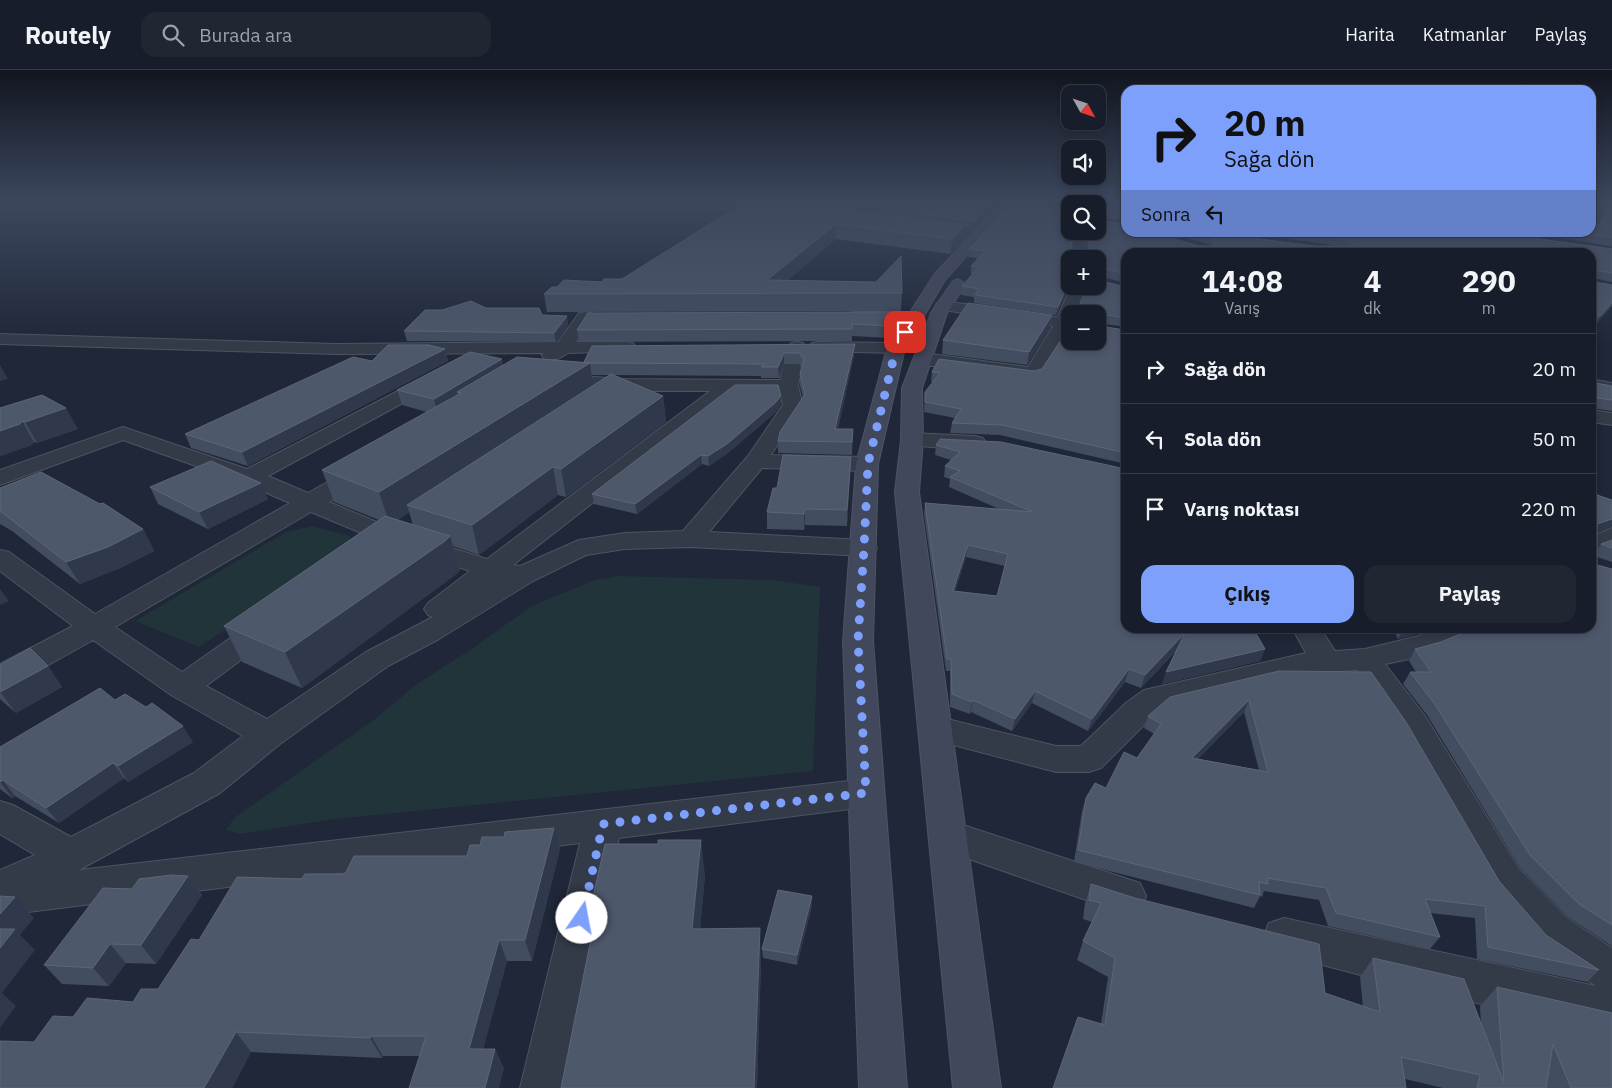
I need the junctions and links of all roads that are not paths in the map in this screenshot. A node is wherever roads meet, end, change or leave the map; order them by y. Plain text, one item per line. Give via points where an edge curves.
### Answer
1 (966, 250) edge
2 (982, 250) edge
3 (943, 306) junction
4 (586, 317) edge
5 (834, 317) edge
6 (913, 317) junction
7 (1061, 323) edge
8 (1061, 333) edge
9 (0, 339) edge
10 (644, 347) edge
11 (896, 348) junction
12 (489, 349) junction
13 (562, 349) junction
14 (376, 350) junction
15 (924, 359) junction
16 (341, 366) edge
17 (620, 385) junction
18 (730, 386) junction
19 (788, 386) junction
20 (1596, 386) edge
21 (1612, 389) edge
22 (588, 406) edge
23 (1596, 417) edge
24 (1612, 419) edge
25 (192, 437) edge
26 (912, 440) junction
27 (992, 444) edge
28 (166, 449) junction
29 (385, 458) edge
30 (756, 461) junction
31 (868, 464) junction
32 (249, 476) junction
33 (0, 478) edge
34 (310, 504) junction
35 (416, 521) edge
36 (1612, 536) edge
37 (392, 537) junction
38 (690, 539) junction
39 (864, 548) junction
40 (367, 555) edge
41 (1596, 557) edge
42 (0, 558) edge
43 (489, 568) junction
44 (522, 575) junction
45 (287, 612) edge
46 (94, 627) junction
47 (1309, 633) edge
48 (1448, 633) edge
49 (377, 659) junction
50 (1365, 659) junction
51 (1326, 662) junction
52 (0, 678) edge
53 (182, 687) junction
54 (935, 728) junction
55 (268, 735) junction
56 (866, 793) junction
57 (0, 816) edge
58 (603, 824) junction
59 (948, 836) junction
60 (71, 856) junction
61 (0, 889) edge
62 (0, 898) edge
63 (1165, 906) edge
64 (1248, 928) edge
65 (1612, 972) edge
66 (1612, 1012) edge
67 (544, 1088) edge
68 (883, 1088) edge
69 (977, 1088) edge

1 - 6 main road via 939,278
2 - 3 main road
3 - 7 street
3 - 15 main road
4 - 13 street
5 - 6 street
6 - 11 main road
8 - 15 street via 1033,373
9 - 14 street
10 - 13 street
11 - 19 street via 788,347
11 - 31 main road
12 - 13 street
12 - 14 street
12 - 32 street
13 - 17 street via 531,375
14 - 16 street
15 - 26 main road via 912,388
17 - 18 street
17 - 22 street
18 - 19 street
18 - 43 street
19 - 30 street via 793,405
20 - 21 street
23 - 24 street
25 - 28 street
26 - 27 street
26 - 54 main road via 907,492
28 - 32 street
28 - 33 street via 123,433
29 - 34 street
30 - 31 street
30 - 38 street
31 - 39 main road
32 - 34 street
34 - 37 street
34 - 46 street
35 - 37 street
36 - 41 street
37 - 40 street
37 - 43 street
38 - 39 street
38 - 44 street via 625,541 579,548
39 - 56 main road via 858,640
42 - 46 street
43 - 44 street
43 - 49 street
44 - 49 street via 429,632
45 - 53 street
46 - 52 street
46 - 53 street
47 - 51 street
48 - 50 street via 1428,644
49 - 55 street
50 - 51 street
50 - 65 street via 1413,725 1504,881 1552,932
51 - 54 street via 1302,664 1155,698 1089,759 1056,759
53 - 55 street
54 - 59 main road
55 - 60 street via 207,784
56 - 58 street
56 - 68 main road
57 - 60 street
58 - 62 street
58 - 67 street
59 - 63 street via 1006,854 1074,881
59 - 69 main road
60 - 61 street
64 - 66 street

